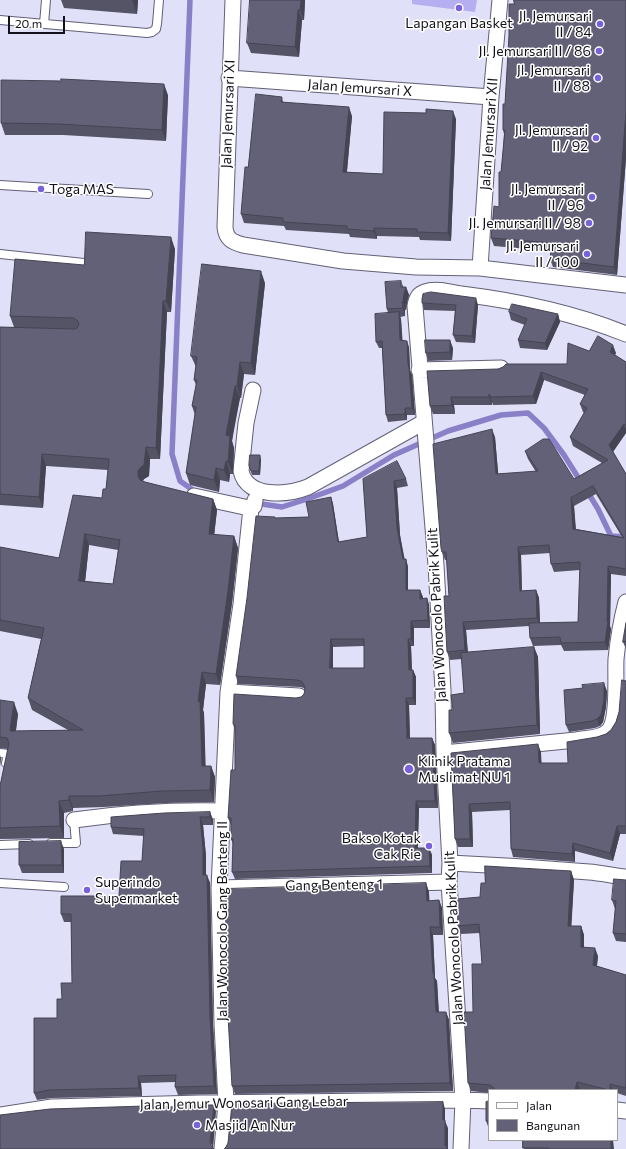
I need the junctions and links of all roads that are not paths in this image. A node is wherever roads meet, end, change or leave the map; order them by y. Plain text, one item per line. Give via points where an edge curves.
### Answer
1 (46, 0) edge
2 (159, 0) edge
3 (233, 0) edge
4 (500, 0) edge
5 (0, 20) edge
6 (44, 24) junction
7 (229, 78) junction
8 (490, 97) junction
9 (0, 185) edge
10 (148, 194) dead end
11 (0, 254) edge
12 (84, 263) edge
13 (480, 268) junction
14 (626, 284) edge
15 (626, 334) edge
16 (501, 368) edge
17 (419, 370) junction
18 (253, 390) dead end
19 (424, 425) junction
20 (179, 491) edge
21 (254, 499) junction
22 (626, 602) edge
23 (621, 660) edge
24 (228, 692) junction
25 (299, 696) edge
26 (0, 753) edge
27 (444, 753) junction
28 (4, 775) edge
29 (222, 811) junction
30 (74, 820) joint
31 (0, 845) edge
32 (450, 863) junction
33 (626, 877) edge
34 (449, 882) junction
35 (0, 883) edge
36 (64, 887) dead end
37 (219, 888) junction
38 (463, 1100) junction
39 (488, 1101) edge
40 (226, 1103) junction
41 (0, 1115) edge
42 (222, 1149) edge
43 (461, 1149) edge

1 - 6 lane
2 - 6 lane via 156,29 152,32
3 - 7 street, Jalan Jemursari XI
4 - 8 street, Jalan Jemursari XII
5 - 6 lane
7 - 8 street, Jalan Jemursari X
7 - 13 street, Jalan Jemursari XI via 225,227 228,238 234,242 343,261 416,267
8 - 13 street, Jalan Jemursari XII
9 - 10 lane
11 - 12 lane
13 - 14 street
15 - 17 street, Jalan Wonocolo Pabrik Kulit via 560,311 514,301 432,290 422,293 415,306
16 - 17 street
17 - 19 street, Jalan Wonocolo Pabrik Kulit
18 - 21 street via 245,430 241,471
19 - 21 street via 304,489 290,493 264,492
19 - 27 street, Jalan Wonocolo Pabrik Kulit via 436,565
20 - 21 street via 245,508
21 - 24 street, Jalan Wonocolo Gang Benteng II via 242,604
22 - 23 street via 620,622
23 - 27 street via 612,726 606,733 576,740
24 - 25 street
24 - 29 street, Jalan Wonocolo Gang Benteng II
26 - 28 lane via 8,754
27 - 32 street, Jalan Wonocolo Pabrik Kulit
29 - 30 street via 115,814
29 - 37 street, Jalan Wonocolo Gang Benteng II
30 - 31 lane via 76,843
32 - 33 street via 517,866
32 - 34 street, Jalan Wonocolo Pabrik Kulit
34 - 37 street, Gang Benteng 1
34 - 38 street, Jalan Wonocolo Pabrik Kulit
35 - 36 lane
37 - 40 street, Jalan Wonocolo Gang Benteng II
38 - 39 street, Jalan Jemur Wonosari Gang Lebar
38 - 40 street, Jalan Jemur Wonosari Gang Lebar
38 - 43 street, Jalan Wonocolo Pabrik Kulit
40 - 41 street, Jalan Jemur Wonosari Gang Lebar via 52,1107
40 - 42 street, Jalan Wonocolo Gang Benteng II

